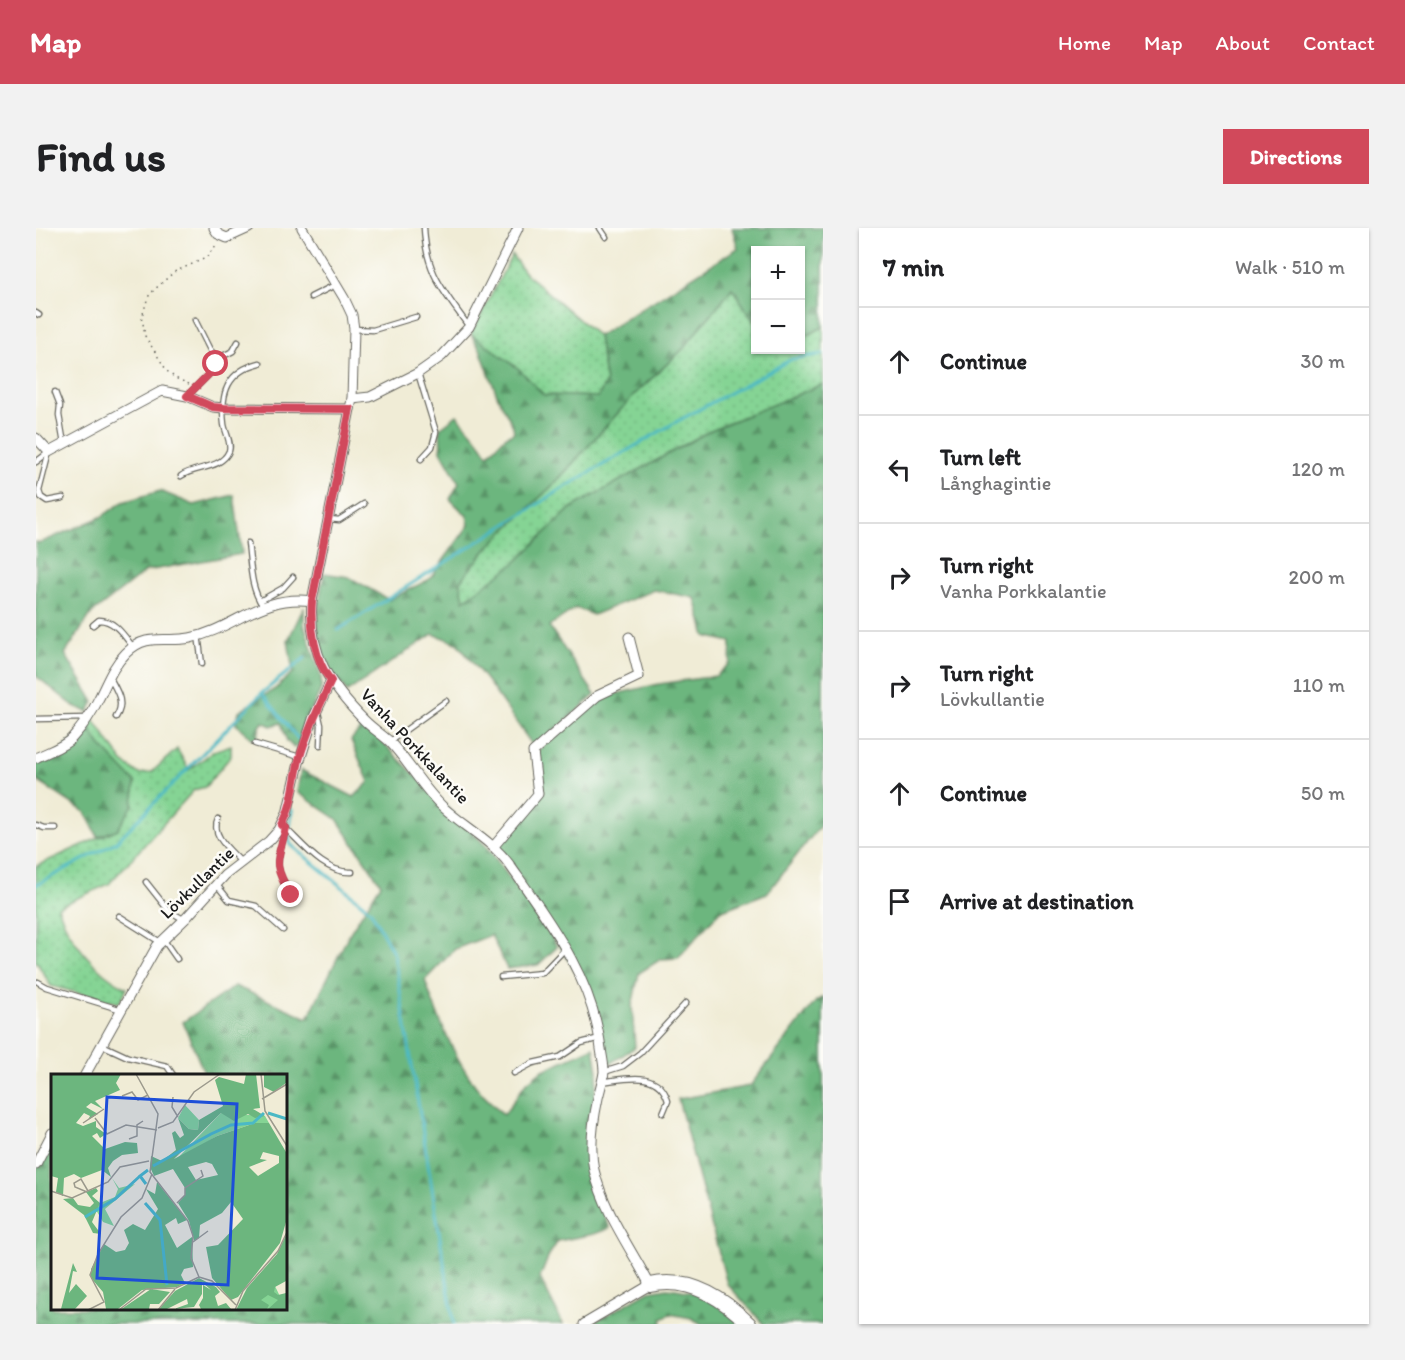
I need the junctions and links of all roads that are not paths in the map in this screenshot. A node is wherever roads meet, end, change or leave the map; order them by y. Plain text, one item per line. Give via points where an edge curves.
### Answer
1 (214, 228) edge
2 (249, 228) edge
3 (302, 228) edge
4 (424, 228) edge
5 (518, 228) edge
6 (600, 228) edge
7 (606, 237) dead end
8 (337, 284) junction
9 (311, 297) dead end
10 (416, 317) dead end
11 (195, 320) dead end
12 (469, 327) junction
13 (354, 328) junction
14 (238, 342) dead end
15 (219, 358) junction
16 (260, 363) dead end
17 (418, 373) junction
18 (55, 392) dead end
19 (187, 396) junction
20 (351, 404) junction
21 (224, 408) junction
22 (36, 438) edge
23 (64, 444) junction
24 (49, 452) junction
25 (422, 459) dead end
26 (36, 462) edge
27 (181, 476) dead end
28 (38, 493) edge
29 (63, 498) dead end
30 (364, 504) dead end
31 (329, 519) junction
32 (248, 543) dead end
33 (293, 577) dead end
34 (312, 601) junction
35 (261, 604) junction
36 (93, 625) dead end
37 (198, 635) junction
38 (629, 638) dead end
39 (133, 647) junction
40 (202, 664) dead end
41 (110, 676) junction
42 (331, 681) junction
43 (446, 701) dead end
44 (317, 710) junction
45 (88, 717) junction
46 (116, 717) dead end
47 (36, 719) edge
48 (389, 742) junction
49 (255, 744) dead end
50 (320, 745) dead end
51 (300, 757) junction
52 (36, 758) edge
53 (218, 819) dead end
54 (36, 825) edge
55 (284, 826) junction
56 (55, 828) dead end
57 (494, 846) junction
58 (241, 862) junction
59 (352, 872) dead end
60 (146, 882) dead end
61 (216, 884) junction
62 (291, 895) dead end
63 (119, 916) dead end
64 (184, 920) junction
65 (283, 930) dead end
66 (162, 941) junction
67 (566, 948) junction
68 (177, 959) dead end
69 (501, 977) dead end
70 (38, 982) dead end
71 (686, 1003) dead end
72 (122, 1010) junction
73 (600, 1038) junction
74 (102, 1045) junction
75 (604, 1072) junction
76 (514, 1073) dead end
77 (86, 1074) edge
78 (172, 1074) edge
79 (601, 1082) junction
80 (663, 1113) dead end
81 (51, 1135) edge
82 (36, 1164) edge
83 (650, 1285) junction
84 (584, 1324) edge
85 (749, 1324) edge

1 - 2 street via 227,238
3 - 8 street, Vanha Porkkalantie
4 - 12 lane via 435,279
5 - 12 street
6 - 7 lane
8 - 9 lane
8 - 13 street, Vanha Porkkalantie
10 - 13 lane via 373,330
11 - 15 lane via 210,350
12 - 17 street
13 - 20 street, Vanha Porkkalantie
14 - 15 lane via 233,351
15 - 19 lane
16 - 21 lane via 233,376
17 - 20 street
17 - 25 lane via 436,432 432,447
18 - 23 lane
19 - 21 street
19 - 23 street via 162,391
20 - 21 street
20 - 31 street, Vanha Porkkalantie
21 - 27 lane via 229,451 216,464
22 - 24 street
23 - 24 street
24 - 26 lane
24 - 28 lane
28 - 29 lane via 47,501
30 - 31 lane via 339,520
31 - 34 street, Vanha Porkkalantie
32 - 35 lane via 253,584
33 - 35 lane
34 - 35 street
34 - 42 street, Vanha Porkkalantie via 316,649
35 - 37 street
36 - 39 lane via 99,620 109,621
37 - 39 street via 148,639
37 - 40 lane
38 - 57 street via 639,676 597,696 533,752 538,794
39 - 41 street via 114,664
41 - 45 street
41 - 46 lane via 122,701
42 - 44 street, Lövkullantie
42 - 48 street, Vanha Porkkalantie
43 - 48 lane
44 - 50 lane
44 - 51 street, Lövkullantie
45 - 47 lane
45 - 52 street via 71,740
48 - 57 street, Vanha Porkkalantie via 442,806
49 - 51 lane
51 - 55 street, Lövkullantie
53 - 58 lane via 217,835
54 - 56 lane
55 - 58 street, Lövkullantie
55 - 59 lane via 323,863 343,873
55 - 62 lane via 277,866
57 - 67 street, Vanha Porkkalantie
58 - 61 street, Lövkullantie
60 - 64 lane via 169,911
61 - 64 street, Lövkullantie
61 - 65 lane via 229,900 256,906
63 - 66 lane
64 - 66 street, Lövkullantie
66 - 68 lane
66 - 72 street, Lövkullantie
67 - 69 lane via 542,973
67 - 73 street, Vanha Porkkalantie via 585,985
70 - 72 lane
71 - 75 lane via 640,1053 623,1066
72 - 74 street, Lövkullantie
73 - 75 street, Vanha Porkkalantie
73 - 76 lane
74 - 77 street, Lövkullantie
74 - 78 lane via 128,1057 166,1066
75 - 79 street, Vanha Porkkalantie
79 - 80 lane via 640,1077 655,1082 665,1090 668,1101
79 - 83 street, Vanha Porkkalantie via 594,1117 594,1169 622,1238
81 - 82 street
83 - 84 street
83 - 85 street via 677,1282 700,1289 725,1302

